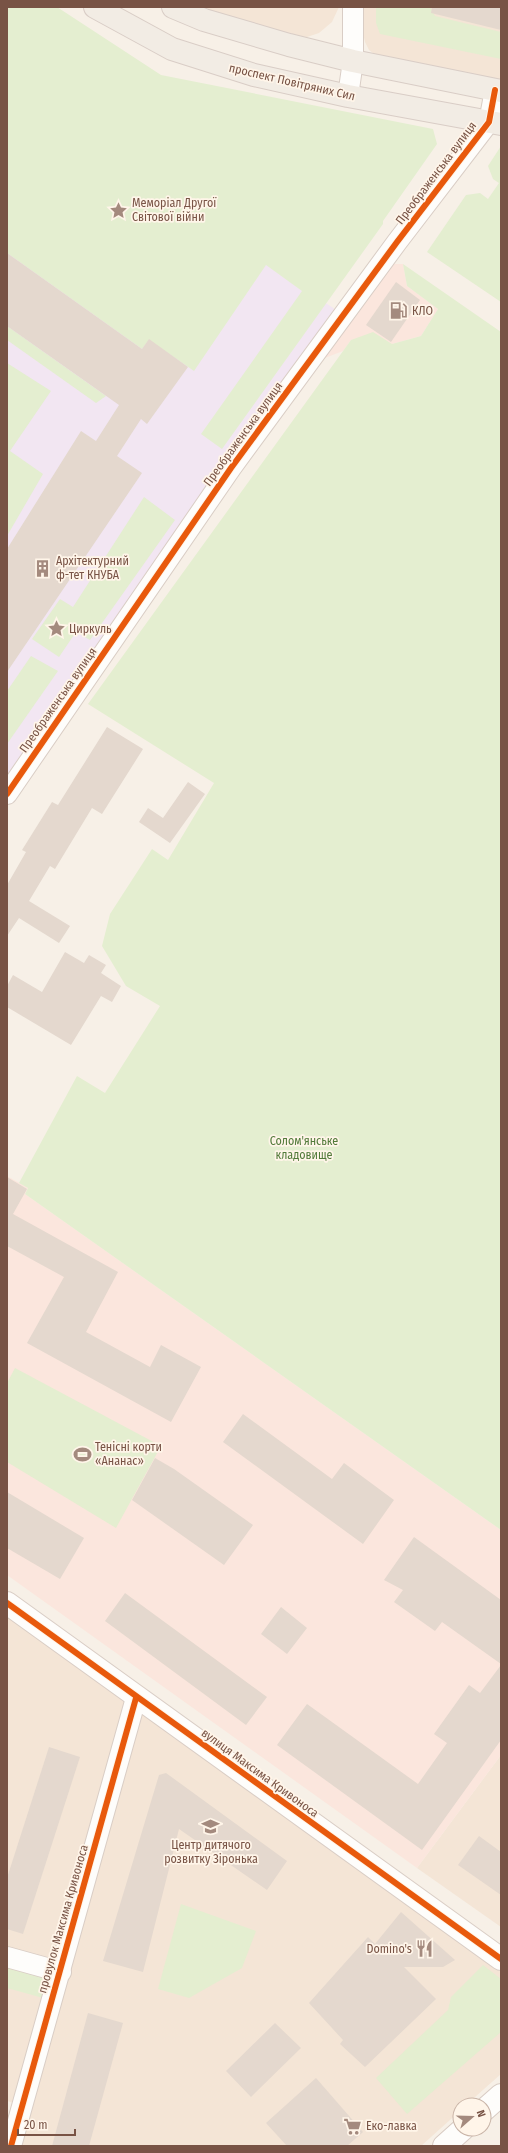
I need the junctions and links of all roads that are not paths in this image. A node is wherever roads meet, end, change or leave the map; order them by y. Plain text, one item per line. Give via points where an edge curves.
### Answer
1 (95, 7) edge
2 (173, 7) edge
3 (352, 7) edge
4 (353, 61) junction
5 (498, 90) edge
6 (348, 96) junction
7 (495, 123) edge
8 (7, 794) edge
9 (7, 1603) edge
10 (136, 1698) junction
11 (7, 1957) edge
12 (501, 1959) edge
13 (61, 1972) junction
14 (501, 2095) edge
15 (492, 2103) edge
16 (454, 2137) edge
17 (11, 2146) edge
18 (444, 2146) edge

1 - 6 main road, проспект Повітряних Сил via 172,49 254,75
2 - 4 main road via 204,20
3 - 4 street
4 - 5 main road
4 - 6 street
5 - 7 street, Преображенська вулиця
6 - 7 main road, проспект Повітряних Сил
7 - 8 street, Преображенська вулиця via 397,242 231,468
9 - 10 street, вулиця Максима Кривоноса
10 - 12 street, вулиця Максима Кривоноса
10 - 13 street, провулок Максима Кривоноса
11 - 13 street
13 - 17 street, провулок Максима Кривоноса
14 - 15 street
16 - 18 street

